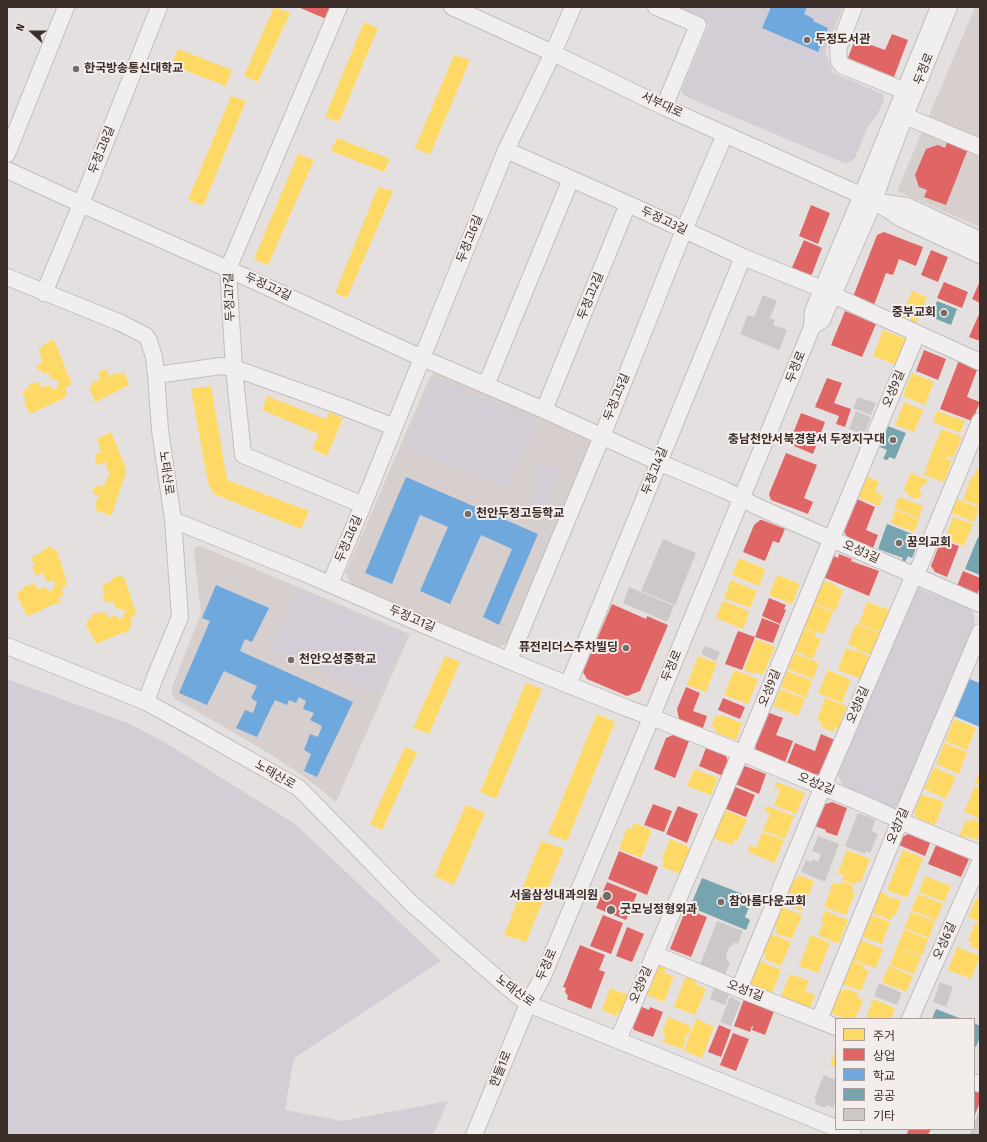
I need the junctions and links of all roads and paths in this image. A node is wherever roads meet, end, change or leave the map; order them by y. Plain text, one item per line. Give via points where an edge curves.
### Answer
1 (66, 7) edge
2 (159, 7) edge
3 (339, 7) edge
4 (452, 7) edge
5 (573, 7) edge
6 (656, 7) edge
7 (854, 7) edge
8 (939, 7) edge
9 (949, 7) edge
10 (553, 53) junction
11 (905, 91) junction
12 (664, 107) junction
13 (906, 116) junction
14 (725, 134) junction
15 (980, 147) edge
16 (506, 150) junction
17 (7, 154) edge
18 (7, 170) edge
19 (571, 179) junction
20 (868, 198) junction
21 (81, 204) junction
22 (628, 204) junction
23 (684, 230) junction
24 (980, 240) edge
25 (980, 255) edge
26 (743, 257) junction
27 (228, 269) junction
28 (7, 277) edge
29 (827, 292) junction
30 (44, 293) junction
31 (917, 334) junction
32 (422, 358) junction
33 (980, 362) edge
34 (234, 368) junction
35 (156, 375) junction
36 (486, 385) junction
37 (544, 410) junction
38 (980, 421) edge
39 (394, 427) junction
40 (602, 436) junction
41 (658, 462) junction
42 (742, 498) junction
43 (363, 505) junction
44 (173, 520) junction
45 (831, 539) junction
46 (914, 575) junction
47 (330, 584) junction
48 (980, 604) edge
49 (980, 632) edge
50 (7, 646) edge
51 (509, 660) junction
52 (568, 685) junction
53 (146, 702) junction
54 (651, 717) junction
55 (742, 753) junction
56 (823, 787) junction
57 (900, 821) junction
58 (980, 854) edge
59 (980, 862) edge
60 (654, 954) junction
61 (739, 989) junction
62 (528, 1004) junction
63 (910, 1018) edge
64 (819, 1020) junction
65 (835, 1027) edge
66 (618, 1040) junction
67 (835, 1128) edge
68 (840, 1130) edge
69 (474, 1135) edge
70 (853, 1135) edge

1 - 17 street
2 - 21 street, 두정고8길
3 - 27 street, 두정고7길
4 - 10 street, 서부대로
5 - 10 street, 두정고6길
6 - 12 street via 698,25
7 - 11 street via 838,49 839,61 843,66
8 - 11 street, 두정로
9 - 13 street, 두정로
10 - 12 street, 서부대로
10 - 16 street, 두정고6길
11 - 20 street, 두정로
12 - 14 street, 서부대로
13 - 15 street
13 - 20 street, 두정로 via 886,166
14 - 20 street, 서부대로
14 - 23 street, 두정고5길
16 - 19 street, 두정고3길
16 - 32 street, 두정고6길
18 - 21 street, 두정고2길
19 - 22 street, 두정고3길
19 - 36 street
20 - 24 street, 서부대로 via 907,206
20 - 25 street, 서부대로 via 902,219
20 - 29 street, 두정로
21 - 27 street, 두정고2길
21 - 30 street, 두정고8길
22 - 23 street, 두정고3길
22 - 37 street, 두정고2길
23 - 26 street, 두정고3길
23 - 40 street, 두정고5길
26 - 29 street, 두정고3길
26 - 41 street, 두정고4길
27 - 32 street, 두정고2길
27 - 34 street, 두정고7길
28 - 30 street, 노태산로
29 - 31 street, 두정고3길
29 - 42 street, 두정로 via 822,320 812,328
30 - 35 street, 노태산로 via 121,323 146,336 154,357
31 - 33 street, 두정고3길
31 - 45 street, 오성9길
32 - 36 street, 두정고2길
32 - 39 street, 두정고6길
34 - 35 street via 221,366
34 - 39 street
34 - 43 street, 두정고7길 via 243,455
35 - 44 street, 노태산로 via 160,430
36 - 37 street, 두정고2길
37 - 40 street, 두정고2길
38 - 46 street, 오성8길
39 - 43 street, 두정고6길
40 - 41 street, 두정고2길
40 - 51 street, 두정고5길
41 - 42 street, 두정고2길
41 - 52 street, 두정고4길
42 - 45 street, 오성3길
42 - 54 street, 두정로
43 - 47 street, 두정고6길
44 - 47 street, 두정고1길
44 - 53 street, 노태산로 via 180,617
45 - 46 street, 오성3길
45 - 55 street, 오성9길
46 - 48 street, 오성3길
46 - 56 street, 오성8길
47 - 51 street, 두정고1길
49 - 57 street, 오성7길
50 - 53 street
51 - 52 street, 두정고1길
52 - 54 street, 두정고1길
53 - 62 street, 노태산로 via 299,788 411,903
54 - 55 street, 오성2길
54 - 62 street, 두정로 via 543,976
55 - 56 street, 오성2길
55 - 60 street, 오성9길
56 - 57 street, 오성2길
56 - 61 street, 오성8길
57 - 58 street, 오성2길
57 - 64 street, 오성7길
59 - 63 street, 오성6길
60 - 61 street, 오성1길
60 - 66 street, 오성9길
61 - 64 street, 오성1길
62 - 66 street, 노태산로
62 - 69 street, 한들1로
64 - 65 street, 오성1길
66 - 67 street, 노태산로
68 - 70 street, 노태산로

